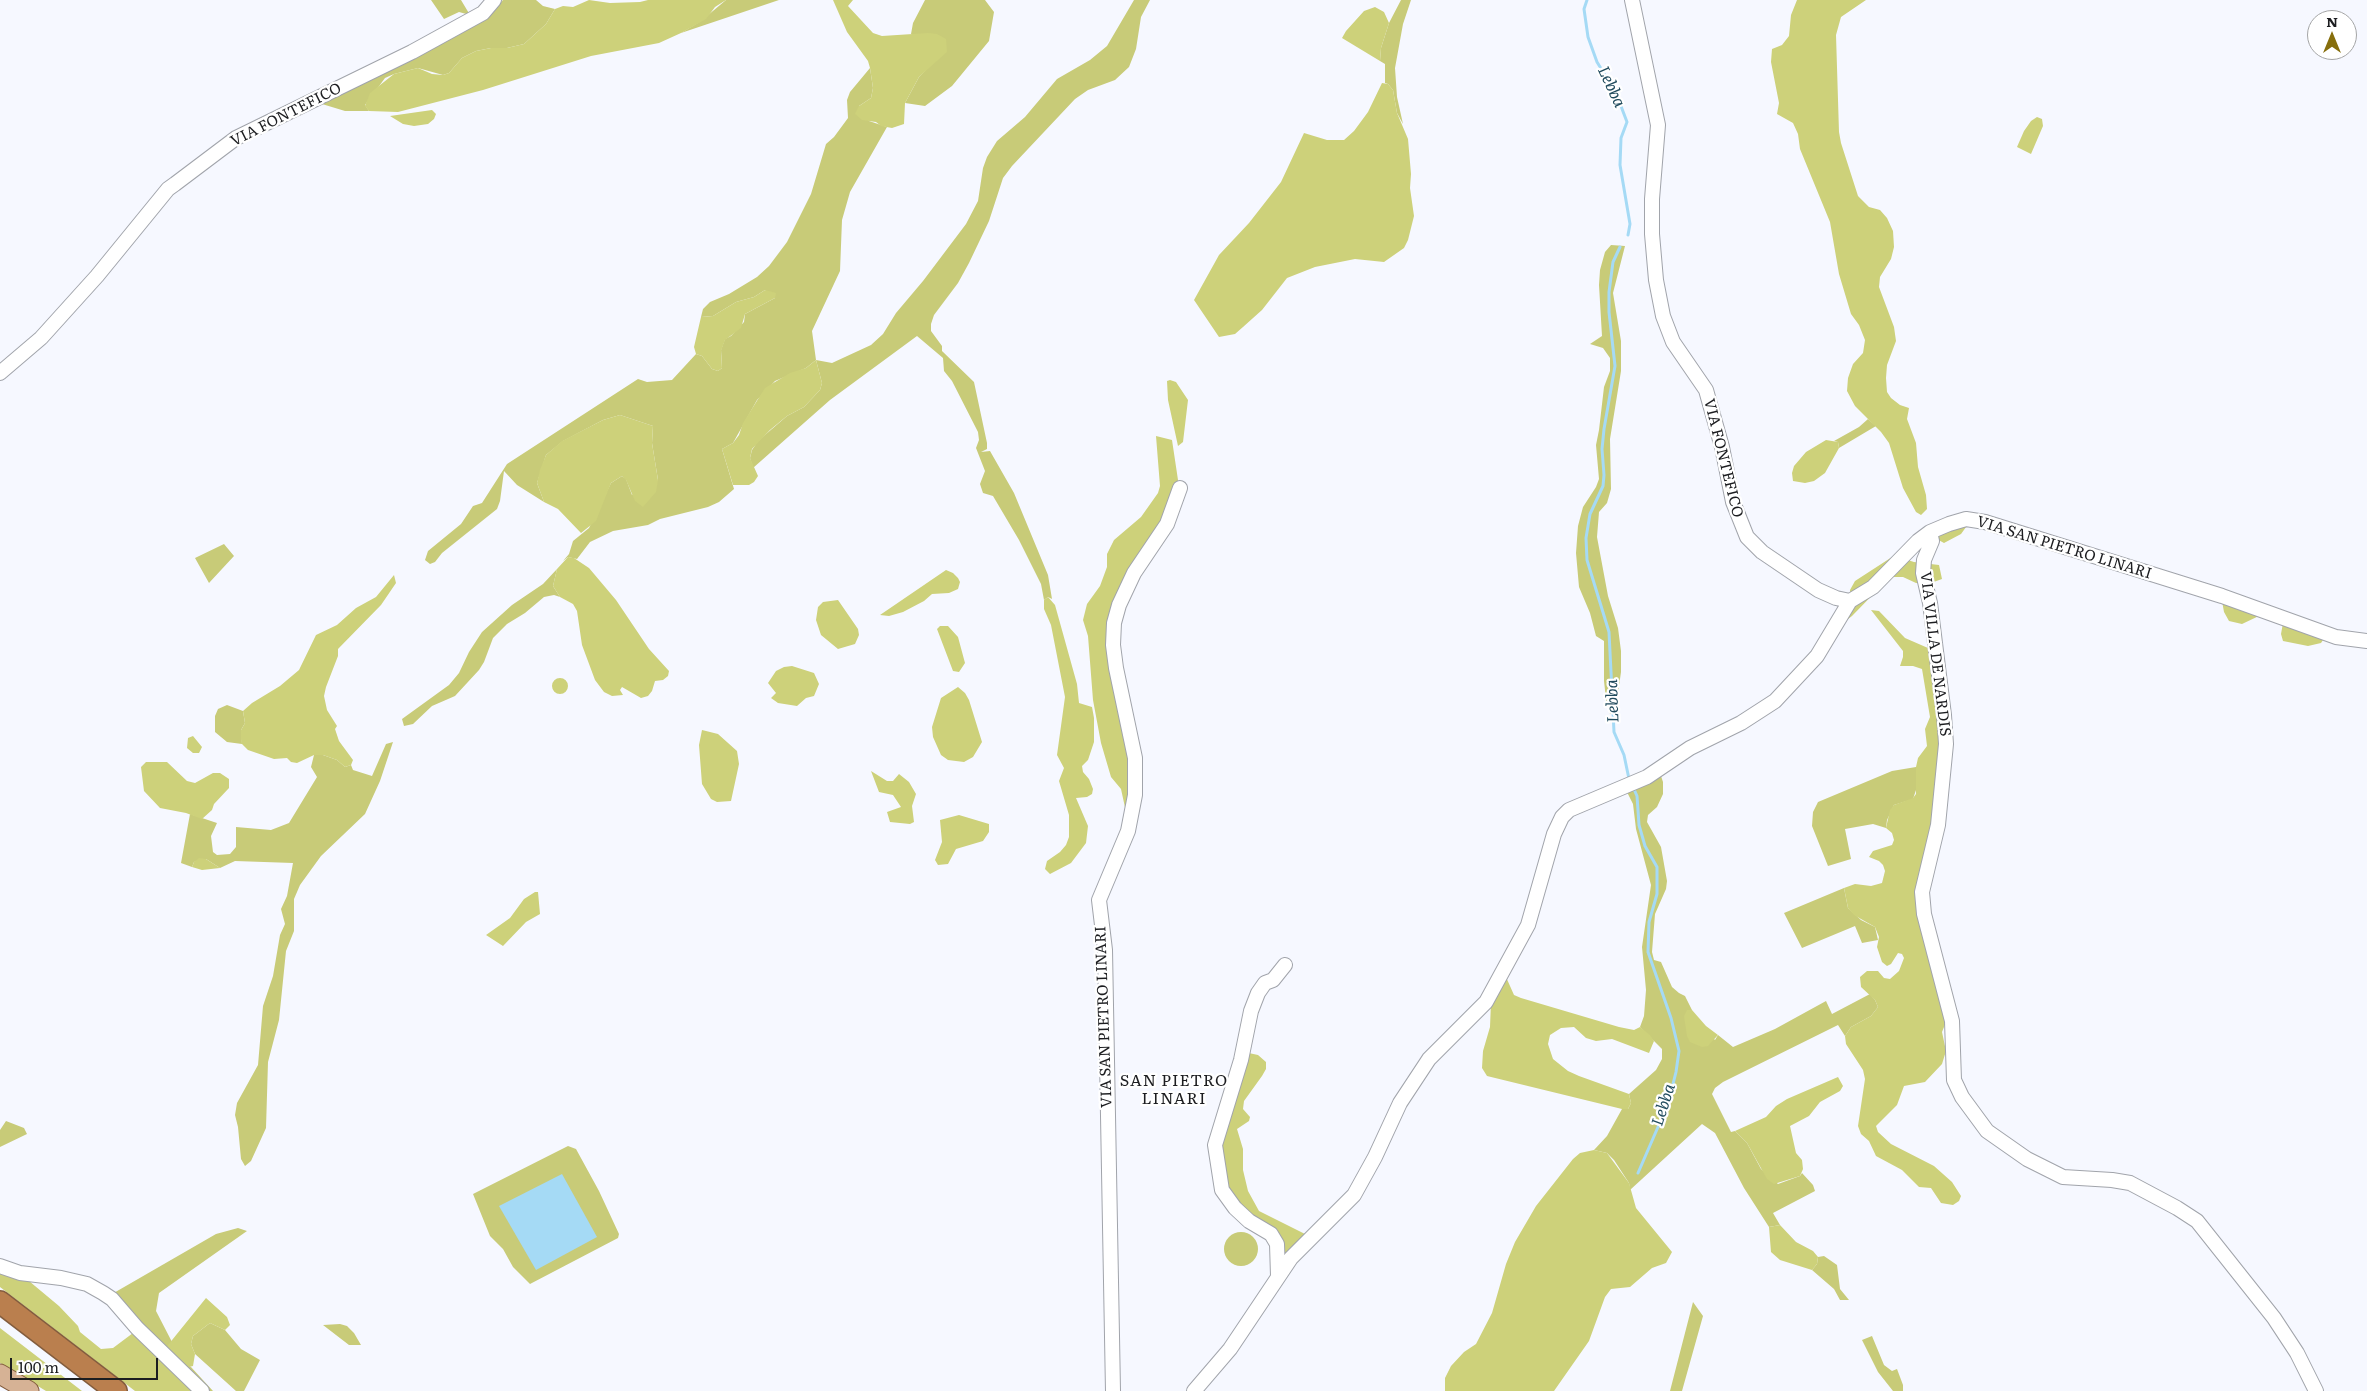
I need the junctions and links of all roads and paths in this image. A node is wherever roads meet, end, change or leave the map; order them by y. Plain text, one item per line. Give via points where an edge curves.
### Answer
1 (494, 0) edge
2 (1632, 0) edge
3 (0, 373) edge
4 (1180, 488) dead end
5 (1930, 532) junction
6 (1850, 600) junction
7 (2367, 641) edge
8 (1285, 965) dead end
9 (0, 1266) edge
10 (1278, 1276) junction
11 (0, 1302) edge
12 (0, 1319) edge
13 (0, 1374) edge
14 (29, 1391) edge
15 (94, 1391) edge
16 (116, 1391) edge
17 (202, 1391) edge
18 (1113, 1391) edge
19 (1194, 1391) edge
20 (2316, 1391) edge

1 - 3 street, VIA FONTEFICO via 483,13 412,52 236,138 168,189 41,338
2 - 6 street, VIA FONTEFICO via 1658,125 1652,234 1663,316 1673,342 1706,390 1733,502 1747,537 1762,552 1818,590
4 - 18 street, VIA SAN PIETRO LINARI via 1167,524 1134,573 1114,623 1116,668 1135,758 1135,796 1128,832 1099,900 1105,950
5 - 6 street, VIA SAN PIETRO LINARI via 1873,587
5 - 7 street, VIA SAN PIETRO LINARI via 1966,519 1985,522 2213,593 2336,637
5 - 20 street, VIA VILLA DE NARDIS via 1932,541 1924,560 1923,573 1930,603 1946,744 1938,824 1922,892 1924,914 1952,1021 1954,1080 1987,1132 2027,1159 2063,1177 2130,1184 2198,1221 2274,1318 2302,1361
6 - 10 street via 1817,656 1776,701 1631,784 1569,810 1562,817 1554,834 1528,925 1486,1002 1429,1059 1400,1103 1354,1196 1290,1258
8 - 10 street via 1258,993 1215,1145 1222,1190 1249,1221 1271,1234 1277,1244
9 - 17 street via 20,1274 87,1284 103,1292
10 - 19 street via 1230,1349
11 - 16 highway
12 - 15 highway
13 - 14 main road

